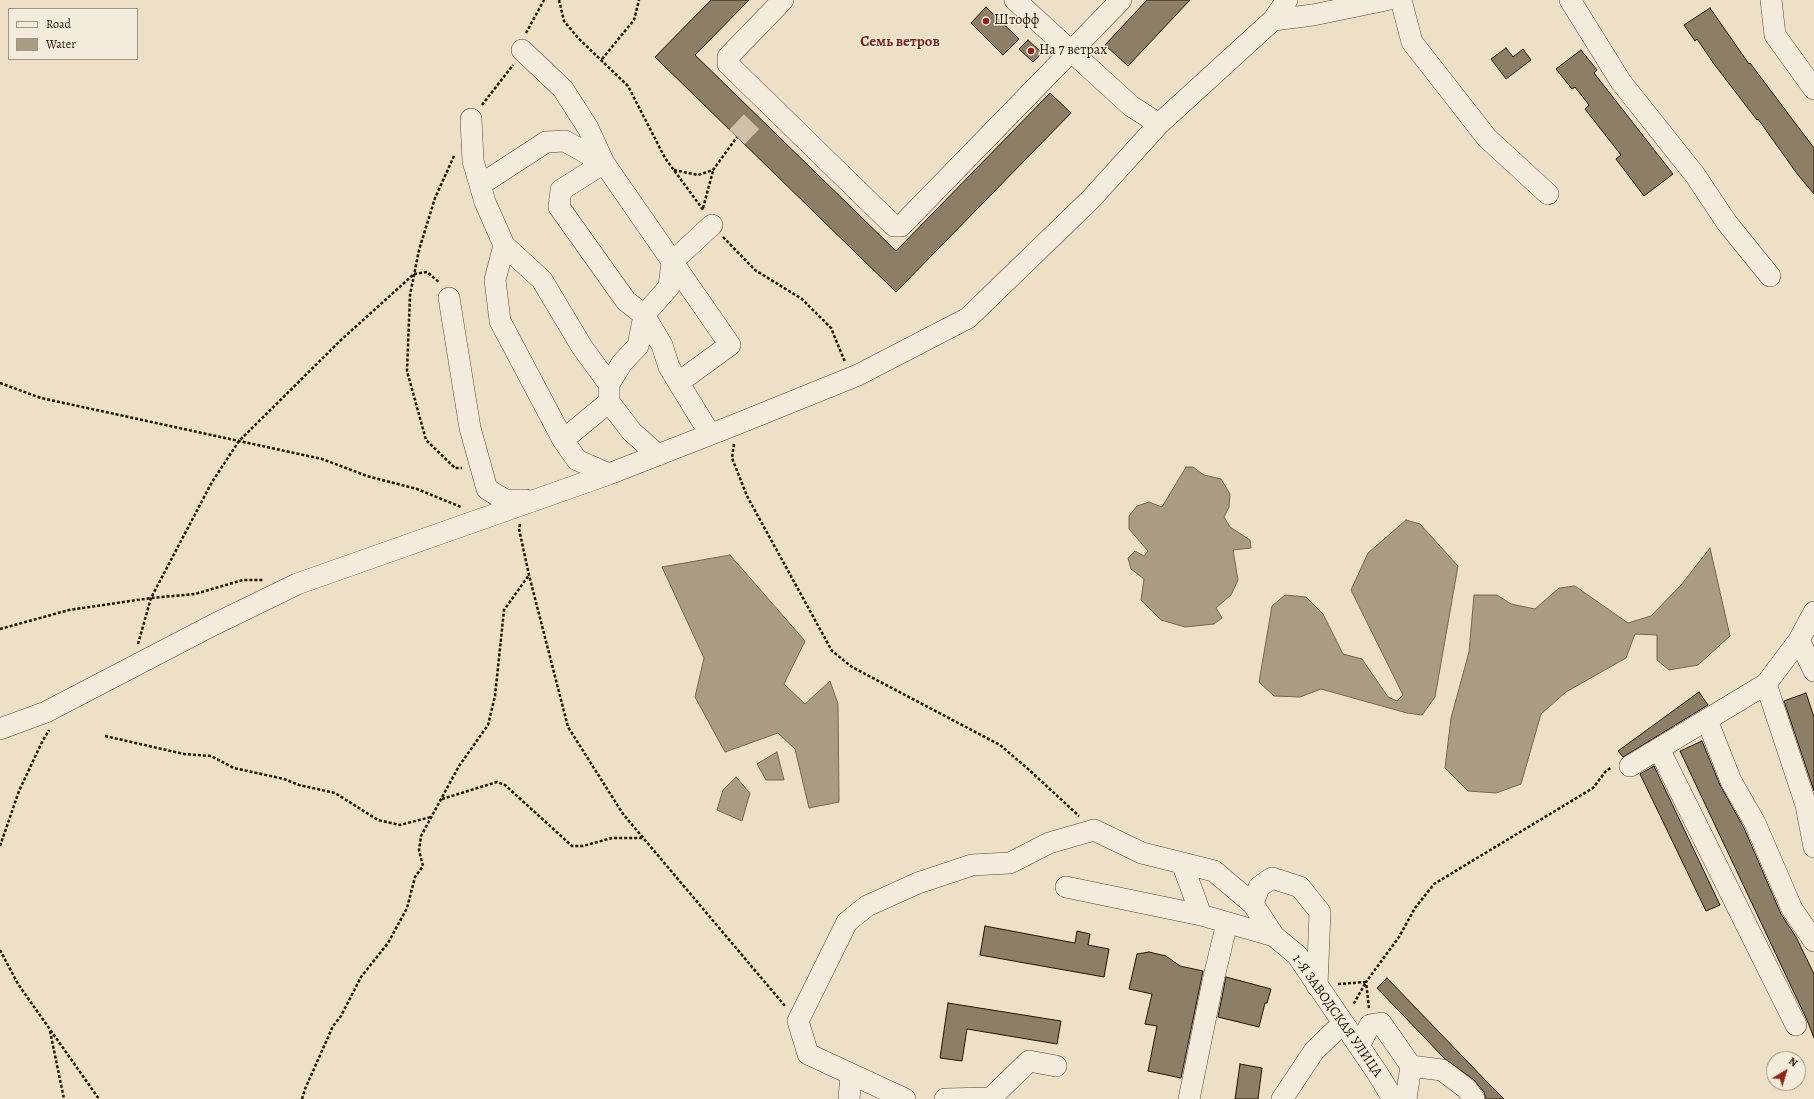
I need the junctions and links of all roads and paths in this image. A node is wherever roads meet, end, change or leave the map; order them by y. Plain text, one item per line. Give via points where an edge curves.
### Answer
1 (544, 0) edge
2 (559, 0) edge
3 (639, 0) edge
4 (783, 0) edge
5 (1015, 0) edge
6 (1121, 0) edge
7 (1287, 0) edge
8 (1386, 0) edge
9 (1402, 0) edge
10 (1570, 0) edge
11 (1770, 0) edge
12 (1274, 20) junction
13 (522, 50) junction
14 (1071, 52) junction
15 (602, 59) junction
16 (1814, 89) edge
17 (471, 119) joint
18 (1158, 124) junction
19 (737, 137) tunnel mouth
20 (454, 155) dead end
21 (604, 163) junction
22 (674, 170) junction
23 (714, 170) junction
24 (480, 185) junction
25 (1548, 194) dead end
26 (707, 217) junction
27 (504, 244) junction
28 (672, 262) junction
29 (414, 274) junction
30 (1770, 276) dead end
31 (449, 298) joint
32 (644, 315) junction
33 (858, 375) junction
34 (678, 382) junction
35 (0, 383) edge
36 (609, 393) junction
37 (737, 424) junction
38 (710, 434) junction
39 (564, 440) junction
40 (239, 441) junction
41 (658, 455) junction
42 (482, 470) junction
43 (609, 474) junction
44 (530, 500) junction
45 (484, 517) junction
46 (529, 574) junction
47 (267, 580) dead end
48 (151, 598) junction
49 (1814, 612) edge
50 (0, 629) edge
51 (1799, 640) junction
52 (130, 670) junction
53 (1814, 671) edge
54 (1766, 684) junction
55 (1707, 720) junction
56 (52, 726) dead end
57 (0, 728) edge
58 (106, 736) dead end
59 (1659, 749) junction
60 (1630, 766) joint
61 (442, 799) junction
62 (432, 817) junction
63 (1094, 830) junction
64 (644, 838) junction
65 (0, 846) edge
66 (1814, 846) edge
67 (1182, 864) junction
68 (1066, 887) dead end
69 (1253, 904) junction
70 (1201, 915) junction
71 (1227, 923) junction
72 (1274, 936) junction
73 (1814, 942) edge
74 (0, 950) edge
75 (1366, 982) junction
76 (1318, 986) junction
77 (798, 1020) junction
78 (1343, 1023) junction
79 (1370, 1025) junction
80 (1796, 1025) dead end
81 (49, 1029) junction
82 (1358, 1046) junction
83 (1056, 1066) dead end
84 (1411, 1066) junction
85 (851, 1074) junction
86 (64, 1099) edge
87 (98, 1099) edge
88 (302, 1099) edge
89 (849, 1099) edge
90 (905, 1099) edge
91 (945, 1099) edge
92 (1189, 1099) edge
93 (1282, 1099) edge
94 (1393, 1099) edge
95 (1406, 1099) edge
96 (1474, 1099) edge

1 - 13 path via 527,28
2 - 15 path via 564,21 578,38
3 - 15 path via 634,20
4 - 14 street via 728,57 728,64 763,110 894,226 901,226
5 - 14 street
6 - 14 street
7 - 12 street
8 - 12 street
9 - 25 street via 1412,42 1487,138
10 - 30 street via 1621,82 1695,175 1727,223
11 - 16 street via 1775,35
12 - 18 street
13 - 17 path via 508,74
13 - 21 street via 563,89 588,128
14 - 18 street via 1131,106
15 - 22 path via 628,86 665,158
17 - 24 street via 474,161
18 - 33 street via 1090,199 968,318
19 - 23 path
20 - 29 path via 435,198
21 - 24 street via 565,141 546,142
21 - 28 street
21 - 32 street via 561,190 559,207 626,301
22 - 23 path via 698,175
22 - 26 path
23 - 26 path
24 - 27 street
26 - 28 street
26 - 33 path via 755,270 802,299 831,328 844,361
27 - 36 street via 542,280
27 - 39 street via 495,280 500,321
28 - 32 street via 669,287
28 - 34 street via 730,345
29 - 31 path via 427,272 439,282
29 - 40 path via 341,340
29 - 42 path via 410,295 407,371 426,440 455,468
31 - 42 street via 470,428
32 - 34 street via 662,345 669,367
32 - 36 street via 638,346 622,363
33 - 37 street
34 - 38 street
35 - 40 path via 42,398
36 - 39 street
36 - 41 street via 632,432
37 - 38 street
37 - 63 path via 732,458 747,496 832,651 852,667 1000,746
38 - 41 street
39 - 43 street via 577,460
40 - 45 path via 322,459 367,476 416,489
40 - 48 path via 212,482
41 - 43 street
42 - 44 street via 487,489 505,500
43 - 44 street
44 - 45 street
44 - 46 path via 521,515 520,529
45 - 52 street via 297,584 213,625
46 - 61 path via 504,610 495,696 488,725 459,766
46 - 64 path via 568,726 624,814
47 - 48 path via 243,580 196,594
48 - 50 path via 69,610
48 - 52 path
49 - 51 street
51 - 53 street
51 - 54 street
52 - 57 street via 46,712
54 - 55 street
54 - 66 street via 1806,805
55 - 59 street
55 - 73 street via 1731,781 1755,823 1792,909
56 - 65 path via 20,791
58 - 62 path via 184,754 211,756 234,768 334,793 378,820 400,825
59 - 60 street
59 - 80 street
60 - 75 path via 1614,766 1606,771 1593,788 1434,884
61 - 62 path
61 - 64 path via 497,782 505,785 572,846 583,846 612,838
62 - 88 path via 422,836 419,850 423,866 415,877 407,908 388,943 361,977 333,1026
63 - 67 street via 1142,852
63 - 77 street via 1049,843 1010,863 972,865 918,883 867,906 847,922
64 - 77 path
67 - 69 street via 1214,870
67 - 70 street
68 - 70 street, 1-Я ЗАВОДСКАЯ УЛИЦА
69 - 72 street
69 - 76 street via 1259,887 1272,878 1300,887 1320,912
70 - 71 street, 1-Я ЗАВОДСКАЯ УЛИЦА
71 - 72 street, 1-Я ЗАВОДСКАЯ УЛИЦА
71 - 92 street
72 - 76 street, 1-Я ЗАВОДСКАЯ УЛИЦА via 1296,955
74 - 81 path via 18,984
75 - 76 path
75 - 78 path
75 - 79 path
76 - 78 street, 1-Я ЗАВОДСКАЯ УЛИЦА
77 - 85 street via 808,1054
78 - 82 street, 1-Я ЗАВОДСКАЯ УЛИЦА
78 - 93 street via 1314,1051
79 - 82 street
79 - 84 street via 1381,1023
81 - 86 path
81 - 87 path
82 - 94 street, 1-Я ЗАВОДСКАЯ УЛИЦА
83 - 91 street via 1029,1061 991,1098
84 - 95 street
84 - 96 street via 1442,1070 1467,1089
85 - 89 street
85 - 90 street

